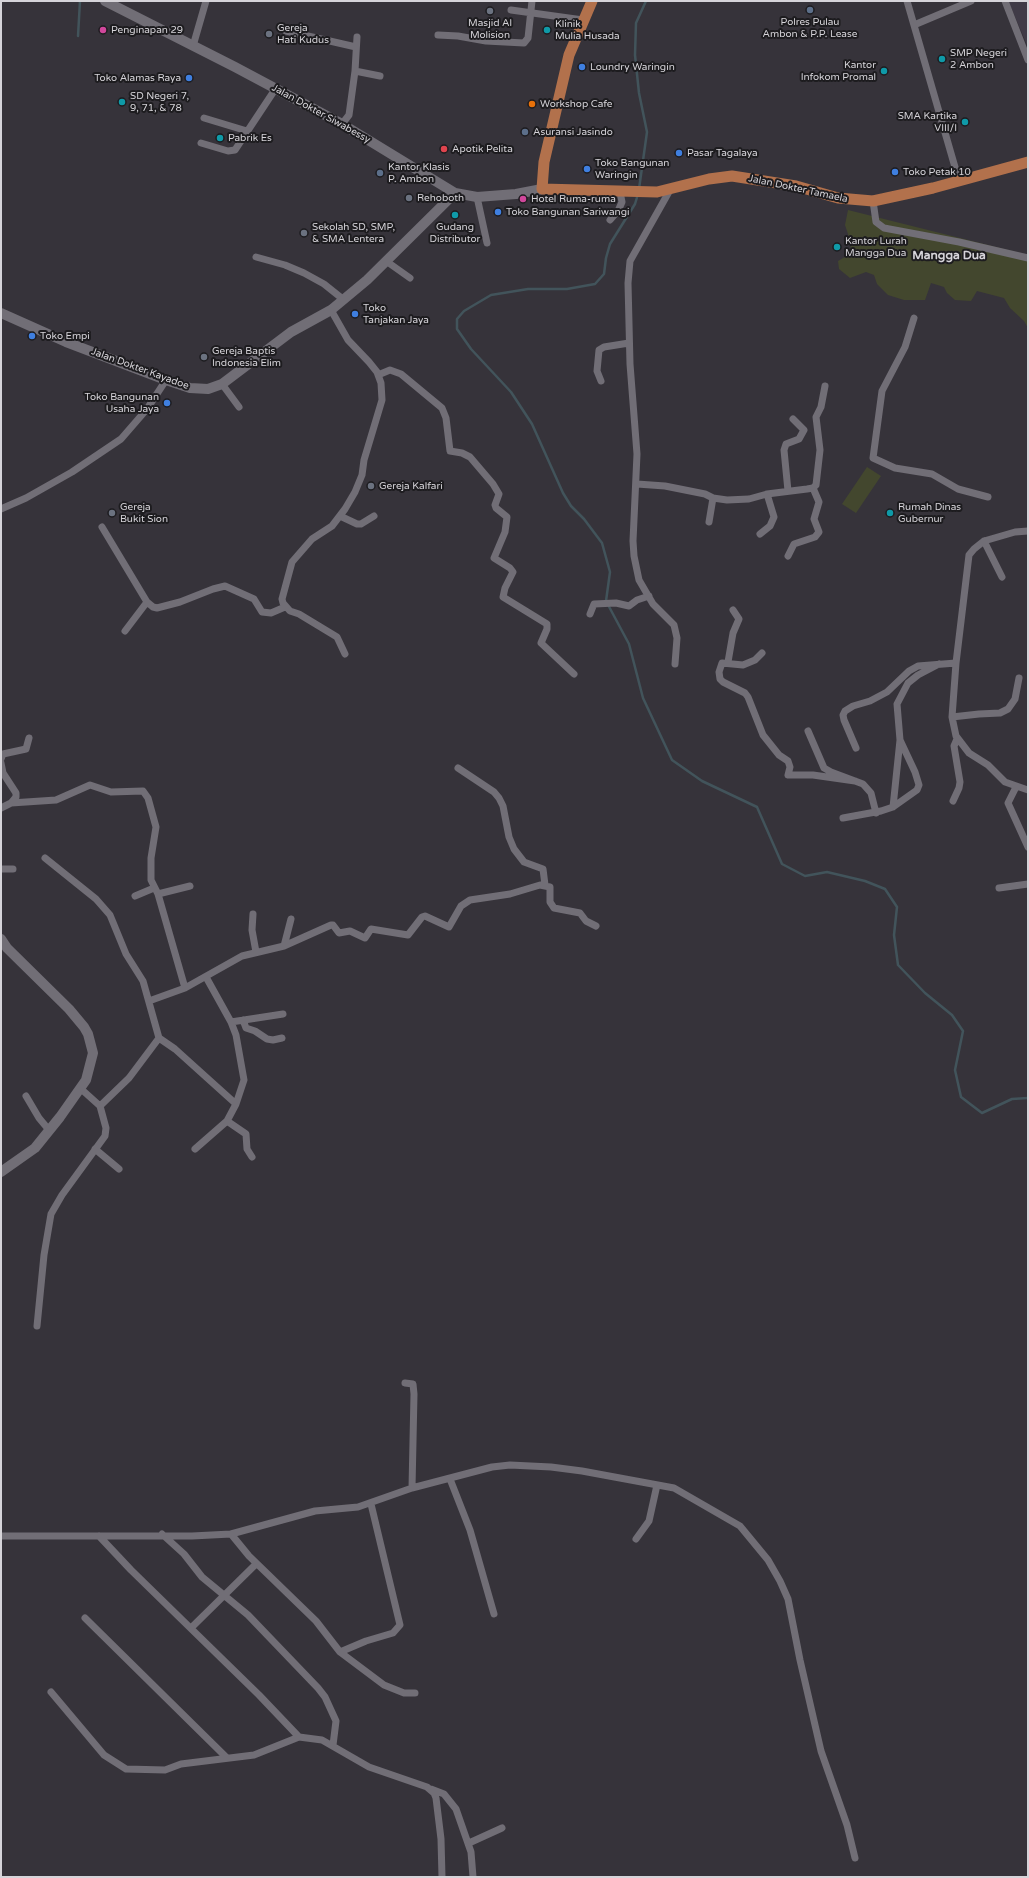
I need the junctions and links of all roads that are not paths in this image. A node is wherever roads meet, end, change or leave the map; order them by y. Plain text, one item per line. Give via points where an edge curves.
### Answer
1 (105, 1) edge
2 (206, 1) edge
3 (532, 1) edge
4 (592, 1) edge
5 (907, 1) edge
6 (971, 1) edge
7 (1005, 1) edge
8 (511, 10) dead end
9 (531, 13) junction
10 (583, 20) junction
11 (914, 25) junction
12 (286, 32) dead end
13 (438, 34) dead end
14 (357, 37) dead end
15 (193, 46) junction
16 (356, 47) junction
17 (1028, 60) edge
18 (355, 71) junction
19 (380, 76) dead end
20 (276, 88) junction
21 (204, 118) dead end
22 (342, 124) junction
23 (247, 131) junction
24 (201, 143) dead end
25 (1028, 162) edge
26 (959, 180) junction
27 (542, 189) junction
28 (670, 190) junction
29 (624, 191) junction
30 (455, 194) junction
31 (477, 197) junction
32 (873, 201) junction
33 (610, 220) dead end
34 (487, 243) dead end
35 (256, 257) dead end
36 (1028, 258) edge
37 (386, 261) junction
38 (410, 278) dead end
39 (344, 300) junction
40 (331, 310) junction
41 (1, 313) edge
42 (914, 318) dead end
43 (629, 343) junction
44 (378, 375) junction
45 (166, 380) junction
46 (601, 381) dead end
47 (222, 384) junction
48 (825, 386) dead end
49 (239, 407) dead end
50 (793, 419) dead end
51 (637, 484) junction
52 (813, 488) junction
53 (788, 491) junction
54 (768, 494) junction
55 (988, 497) dead end
56 (713, 498) junction
57 (1, 509) edge
58 (340, 516) junction
59 (374, 516) dead end
60 (709, 522) dead end
61 (102, 527) dead end
62 (1028, 531) edge
63 (760, 534) dead end
64 (984, 541) junction
65 (788, 556) dead end
66 (1002, 578) dead end
67 (649, 596) junction
68 (147, 602) junction
69 (286, 607) junction
70 (733, 610) dead end
71 (590, 614) dead end
72 (125, 632) dead end
73 (762, 653) dead end
74 (345, 654) dead end
75 (728, 662) junction
76 (956, 663) junction
77 (675, 664) dead end
78 (939, 664) junction
79 (574, 674) dead end
80 (1019, 678) dead end
81 (952, 717) junction
82 (808, 731) dead end
83 (29, 738) dead end
84 (958, 739) junction
85 (900, 740) junction
86 (856, 748) dead end
87 (1, 759) edge
88 (1, 763) edge
89 (458, 768) dead end
90 (855, 781) junction
91 (1016, 787) junction
92 (1028, 790) edge
93 (953, 800) dead end
94 (11, 803) junction
95 (893, 807) junction
96 (1, 808) edge
97 (876, 813) junction
98 (843, 818) dead end
99 (1028, 847) edge
100 (45, 858) dead end
101 (13, 868) dead end
102 (1, 869) edge
103 (1028, 884) edge
104 (190, 886) dead end
105 (545, 886) junction
106 (999, 888) dead end
107 (156, 891) junction
108 (135, 896) dead end
109 (253, 914) dead end
110 (290, 920) dead end
111 (596, 926) dead end
112 (1, 939) edge
113 (284, 946) junction
114 (4, 950) edge
115 (256, 952) junction
116 (206, 976) junction
117 (185, 988) junction
118 (149, 1001) junction
119 (284, 1014) dead end
120 (243, 1020) junction
121 (231, 1022) junction
122 (159, 1038) junction
123 (282, 1038) dead end
124 (80, 1088) junction
125 (26, 1096) dead end
126 (236, 1104) junction
127 (100, 1106) junction
128 (227, 1121) junction
129 (50, 1130) junction
130 (95, 1149) junction
131 (195, 1149) dead end
132 (252, 1157) dead end
133 (119, 1169) dead end
134 (1, 1172) edge
135 (37, 1326) dead end
136 (405, 1383) dead end
137 (450, 1478) junction
138 (657, 1485) junction
139 (412, 1488) junction
140 (372, 1504) junction
141 (162, 1534) junction
142 (231, 1534) junction
143 (1, 1536) edge
144 (98, 1536) junction
145 (636, 1538) dead end
146 (256, 1564) junction
147 (225, 1596) junction
148 (494, 1614) dead end
149 (85, 1618) dead end
150 (191, 1628) junction
151 (340, 1652) junction
152 (51, 1692) dead end
153 (415, 1693) dead end
154 (299, 1737) junction
155 (333, 1745) junction
156 (227, 1758) junction
157 (431, 1789) junction
158 (502, 1828) dead end
159 (469, 1843) junction
160 (855, 1858) dead end
161 (442, 1877) edge
162 (473, 1877) edge

1 - 15 street, Jalan Dokter Siwabessy
2 - 15 street
3 - 9 street
4 - 10 main road
5 - 11 street
6 - 11 street
7 - 17 street
8 - 9 street
9 - 10 street
9 - 13 street via 528,38 524,43
10 - 27 main road via 567,64 544,162
11 - 26 street
12 - 16 street
14 - 16 street
15 - 20 street, Jalan Dokter Siwabessy
16 - 18 street
18 - 19 street
18 - 22 street via 349,115
20 - 22 street, Jalan Dokter Siwabessy
20 - 23 street
21 - 23 street
22 - 30 street, Jalan Dokter Siwabessy
23 - 24 street via 233,152
25 - 26 main road, Jalan Dokter Tamaela
26 - 32 main road, Jalan Dokter Tamaela
27 - 29 main road, Jalan Dokter Tamaela
27 - 31 street, Jalan Dokter Siwabessy
28 - 29 main road, Jalan Dokter Tamaela
28 - 32 main road, Jalan Dokter Tamaela via 708,179 732,176 796,186 838,198
28 - 43 street via 630,261
29 - 33 street via 618,212
30 - 31 street, Jalan Dokter Siwabessy
30 - 37 street, Jalan Dokter Kayadoe
31 - 34 street
32 - 36 street via 876,222 884,228
35 - 39 street via 304,273 324,284
37 - 38 street
37 - 39 street, Jalan Dokter Kayadoe
39 - 40 street, Jalan Dokter Kayadoe
40 - 44 street via 348,340
40 - 47 street, Jalan Dokter Kayadoe via 291,332
41 - 45 street, Jalan Dokter Kayadoe via 66,342
42 - 55 street via 905,347 882,392 873,458 895,468 932,474 958,489
43 - 46 street via 598,350 597,371
43 - 51 street via 637,440
44 - 58 street via 382,387 382,400 362,475
44 - 79 street via 390,370 401,374 442,408 446,418 450,451 470,457 499,494 495,505 507,517 505,532 494,558 513,572 503,597 547,624 540,643
45 - 47 street, Jalan Dokter Kayadoe via 200,390
45 - 57 street via 147,409 121,439 72,472
47 - 49 street
48 - 52 street via 821,407 816,417 820,450 816,485
50 - 53 street via 804,430 799,439 786,444 784,450
51 - 56 street via 665,486
51 - 67 street via 634,556 639,580
52 - 53 street
52 - 65 street via 819,502 814,519 819,532 815,537 797,542
53 - 54 street
54 - 56 street via 742,500
54 - 63 street via 774,517 770,526
56 - 60 street
58 - 59 street via 356,524 362,524
58 - 69 street via 332,526 312,539 292,562 282,598
61 - 68 street
62 - 64 street
64 - 66 street
64 - 76 street via 970,555
67 - 71 street via 629,606 616,603 594,604
67 - 77 street via 653,604 674,625 677,638
68 - 69 street via 157,608 225,586 254,599 262,612 271,613
68 - 72 street
69 - 74 street via 337,637
70 - 75 street via 739,619 733,633
73 - 75 street via 748,664
75 - 90 street via 720,665 720,679 748,697 763,735 778,755 788,761 788,775 813,775
76 - 78 street
76 - 81 street
78 - 85 street via 912,679 902,691 897,704
78 - 86 street via 913,668 887,692 845,710 844,720
80 - 81 street via 1015,699 1008,709 1000,713
81 - 84 street via 953,731
82 - 90 street via 824,768
83 - 87 street via 26,749 3,754
84 - 91 street via 969,753 988,765 1005,782
84 - 93 street via 954,746 960,782
85 - 95 street
85 - 95 street via 919,785 914,793
88 - 94 street via 16,793
89 - 105 street via 500,798 514,849 524,862 543,869
90 - 97 street via 863,784 871,793
91 - 92 street
91 - 99 street via 1008,803
94 - 96 street
94 - 107 street via 56,800 90,786 111,792 143,791 148,798 156,827 150,870 150,880
95 - 97 street
97 - 98 street
100 - 118 street via 96,900 110,915 126,954 143,981
101 - 102 street
103 - 106 street
104 - 107 street
105 - 111 street via 550,888 550,902 554,908 580,913 586,921
105 - 113 street via 470,900 461,906 449,927 422,916 408,935 371,929 365,938 350,931 339,932 332,925
107 - 108 street
107 - 117 street
109 - 115 street via 252,930
110 - 113 street
112 - 114 street
113 - 115 street
114 - 124 street via 69,1009 88,1034 92,1059 86,1080
115 - 116 street via 242,956
116 - 117 street
116 - 121 street
117 - 118 street
118 - 122 street
119 - 120 street
120 - 121 street
120 - 123 street via 247,1029 255,1030 267,1039
121 - 126 street via 236,1035 244,1080
122 - 126 street via 175,1049
122 - 127 street via 129,1078
124 - 127 street
124 - 129 street
125 - 129 street via 39,1118
126 - 128 street
127 - 130 street via 106,1128 105,1136
128 - 131 street
128 - 132 street via 246,1134 247,1149
129 - 134 street via 35,1148
130 - 133 street
130 - 135 street via 51,1214
136 - 139 street via 412,1383 414,1394
137 - 138 street via 492,1468 525,1465 582,1471
137 - 139 street
137 - 148 street via 470,1530
138 - 145 street via 648,1521
138 - 160 street via 674,1488 740,1526 768,1560 780,1581 788,1599 822,1750
139 - 140 street
140 - 142 street via 315,1511
140 - 151 street via 400,1625 393,1633
141 - 142 street
141 - 144 street
141 - 147 street via 184,1554 202,1577
142 - 146 street
143 - 144 street
144 - 150 street
146 - 147 street
146 - 151 street via 316,1620
147 - 150 street
147 - 155 street via 252,1619 325,1697 336,1721
149 - 156 street
150 - 154 street
151 - 153 street via 384,1685 404,1693
152 - 156 street via 104,1755 126,1769 165,1770 181,1764
154 - 155 street via 322,1740
154 - 156 street via 254,1756
155 - 157 street via 369,1767
157 - 159 street via 438,1790 450,1800
157 - 161 street via 438,1807
158 - 159 street
159 - 162 street

